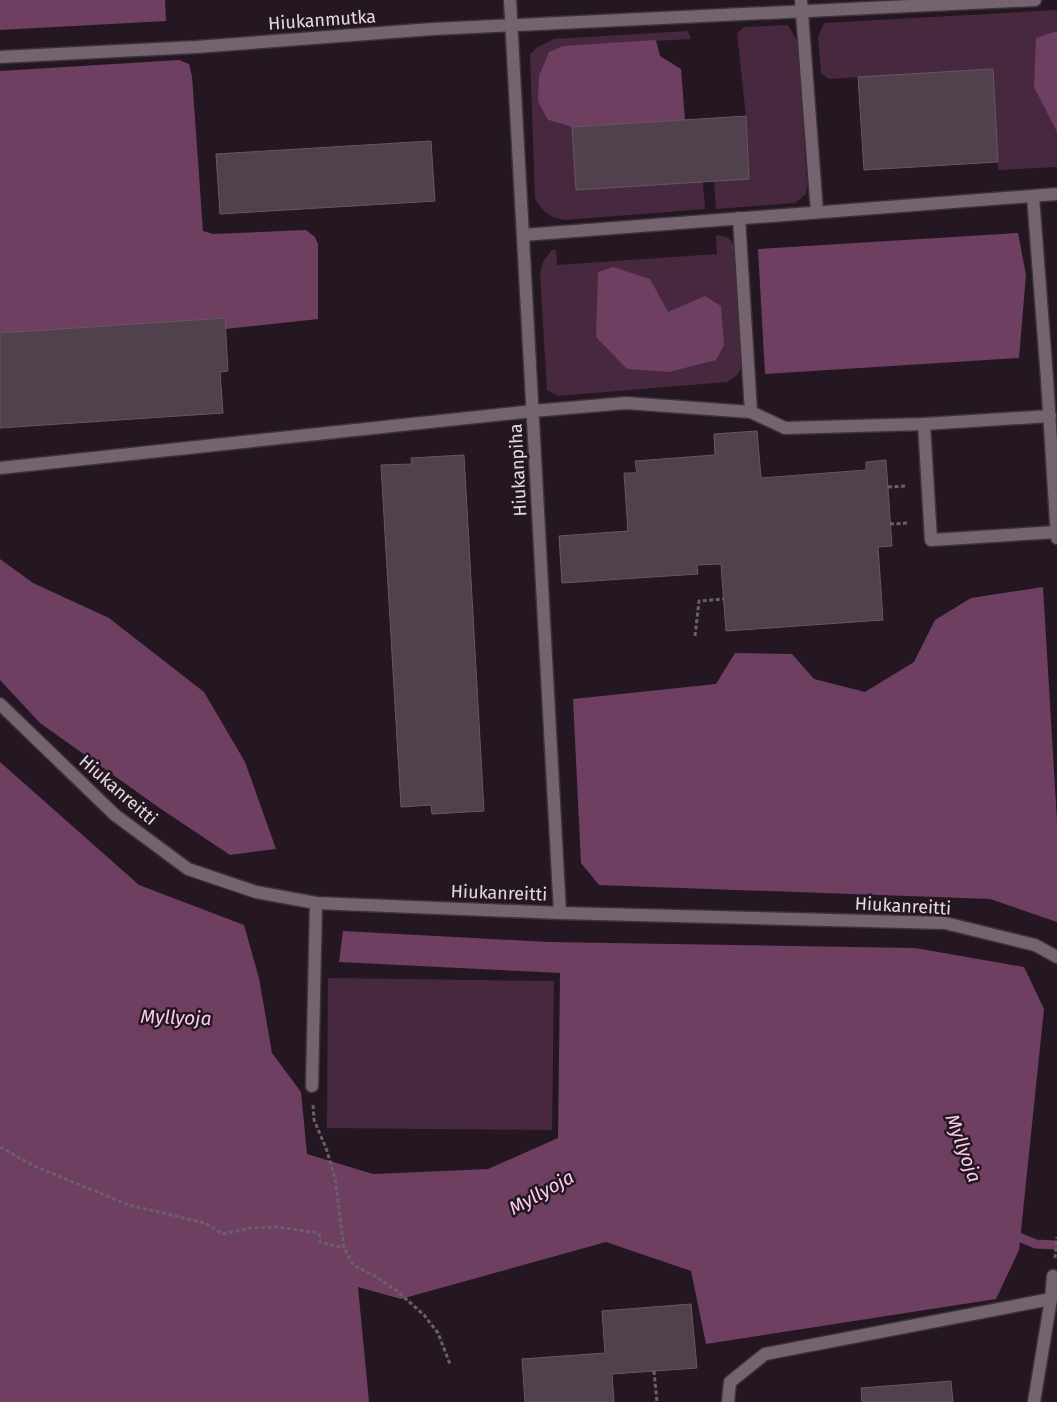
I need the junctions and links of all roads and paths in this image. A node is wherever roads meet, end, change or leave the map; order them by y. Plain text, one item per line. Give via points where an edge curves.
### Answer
1 (510, 0) edge
2 (1036, 0) edge
3 (801, 6) edge
4 (511, 26) junction
5 (0, 57) edge
6 (1057, 194) edge
7 (1033, 196) junction
8 (817, 212) junction
9 (739, 218) junction
10 (523, 235) junction
11 (533, 411) junction
12 (751, 412) junction
13 (1050, 416) junction
14 (924, 424) junction
15 (0, 468) edge
16 (901, 487) dead end
17 (888, 488) dead end
18 (903, 523) dead end
19 (890, 524) dead end
20 (1057, 532) edge
21 (1057, 538) edge
22 (724, 599) dead end
23 (695, 636) dead end
24 (0, 704) edge
25 (316, 903) junction
26 (560, 913) junction
27 (1057, 957) edge
28 (312, 1086) joint
29 (0, 1147) edge
30 (344, 1248) junction
31 (1053, 1276) dead end
32 (1051, 1299) junction
33 (450, 1364) dead end
34 (654, 1371) dead end
35 (657, 1402) edge
36 (728, 1402) edge
37 (1034, 1402) edge

1 - 4 street, Hiukanpiha
2 - 3 street, Hiukanmutka
3 - 4 street, Hiukanmutka
3 - 8 street
4 - 5 street, Hiukanmutka
4 - 10 street, Hiukanpiha
6 - 7 street
7 - 8 street
7 - 13 street
8 - 9 street
9 - 10 street
9 - 12 street
10 - 11 street, Hiukanpiha
11 - 12 street via 626,403
11 - 15 street
11 - 26 street, Hiukanpiha
12 - 14 street via 785,428
13 - 14 street
13 - 20 street
14 - 20 street via 932,540
16 - 17 path
18 - 19 path
20 - 21 street
22 - 23 path via 699,601
24 - 25 street, Hiukanreitti via 115,815 188,869 256,892
25 - 26 street, Hiukanreitti
25 - 28 street
26 - 27 street, Hiukanreitti via 945,923 1035,945
28 - 30 path via 314,1120 334,1178
29 - 30 path via 34,1166 129,1205 205,1223 223,1234 278,1227 319,1233 320,1242
30 - 33 path via 353,1265 397,1291 424,1315 438,1333
31 - 32 street
32 - 36 street via 765,1354 730,1382
32 - 37 street
34 - 35 path

